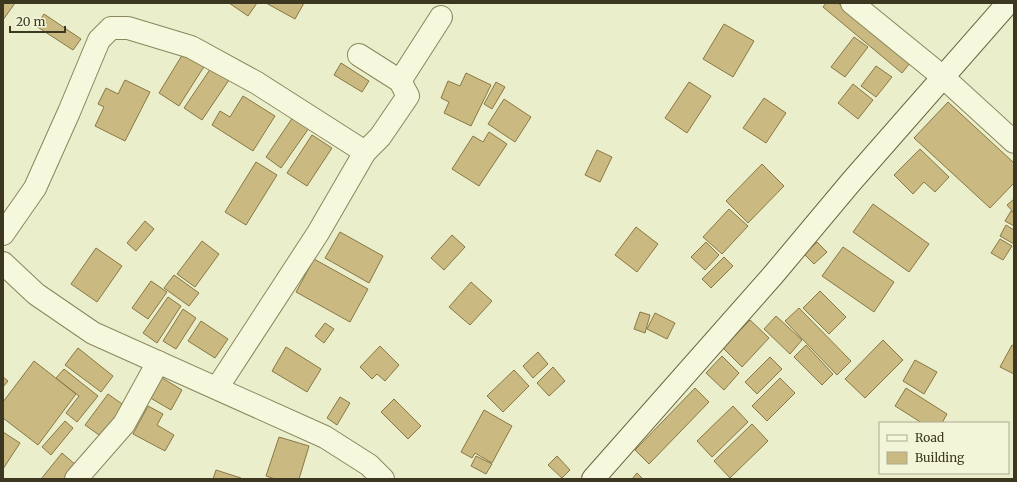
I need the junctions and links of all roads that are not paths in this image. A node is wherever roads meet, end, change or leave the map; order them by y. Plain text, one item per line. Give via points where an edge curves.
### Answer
1 (852, 3) edge
2 (1008, 3) edge
3 (441, 17) dead end
4 (359, 55) dead end
5 (943, 77) junction
6 (400, 81) junction
7 (1014, 142) edge
8 (365, 152) junction
9 (3, 234) edge
10 (3, 263) edge
11 (158, 362) junction
12 (217, 388) junction
13 (76, 479) edge
14 (384, 479) edge
15 (593, 479) edge

1 - 5 street
2 - 5 street
3 - 6 street
4 - 6 street
5 - 7 street
5 - 15 street via 769,280
6 - 8 street via 408,96 380,137
8 - 9 street via 257,83 191,47 128,28 111,28 99,40 35,188
8 - 12 street via 318,233
10 - 11 street via 36,294 93,333
11 - 12 street
11 - 13 street via 124,424
12 - 14 street via 325,437 369,465

